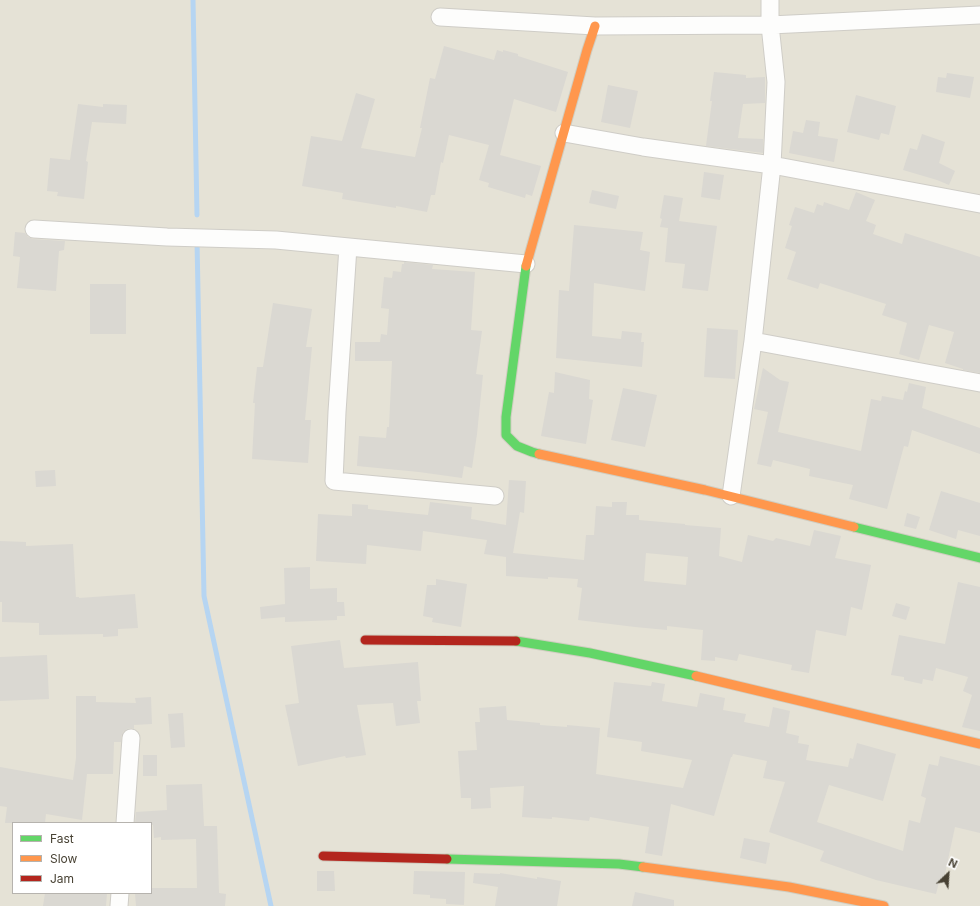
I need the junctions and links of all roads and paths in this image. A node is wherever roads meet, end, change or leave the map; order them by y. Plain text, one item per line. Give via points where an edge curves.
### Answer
1 (770, 0) edge
2 (980, 15) edge
3 (440, 17) dead end
4 (770, 25) junction
5 (595, 26) junction
6 (564, 133) junction
7 (772, 165) junction
8 (980, 204) edge
9 (34, 229) dead end
10 (348, 247) junction
11 (526, 264) junction
12 (753, 341) junction
13 (980, 383) edge
14 (495, 496) dead end
15 (731, 496) junction
16 (980, 558) edge
17 (365, 640) dead end
18 (131, 738) dead end
19 (980, 744) edge
20 (125, 822) edge
21 (322, 856) dead end
22 (120, 894) edge
23 (119, 906) edge
24 (884, 906) edge

1 - 4 street
2 - 4 street
3 - 5 street
4 - 5 street
4 - 7 street via 776,82
5 - 6 street
6 - 7 street
6 - 11 street
7 - 8 street
7 - 12 street
9 - 10 street via 276,240
10 - 11 street
10 - 14 street via 334,481
11 - 15 street via 506,435 517,446 532,452
12 - 13 street
12 - 15 street
15 - 16 street
17 - 19 street via 515,640 672,670
18 - 20 street
21 - 24 street via 619,864 789,887
22 - 23 street

